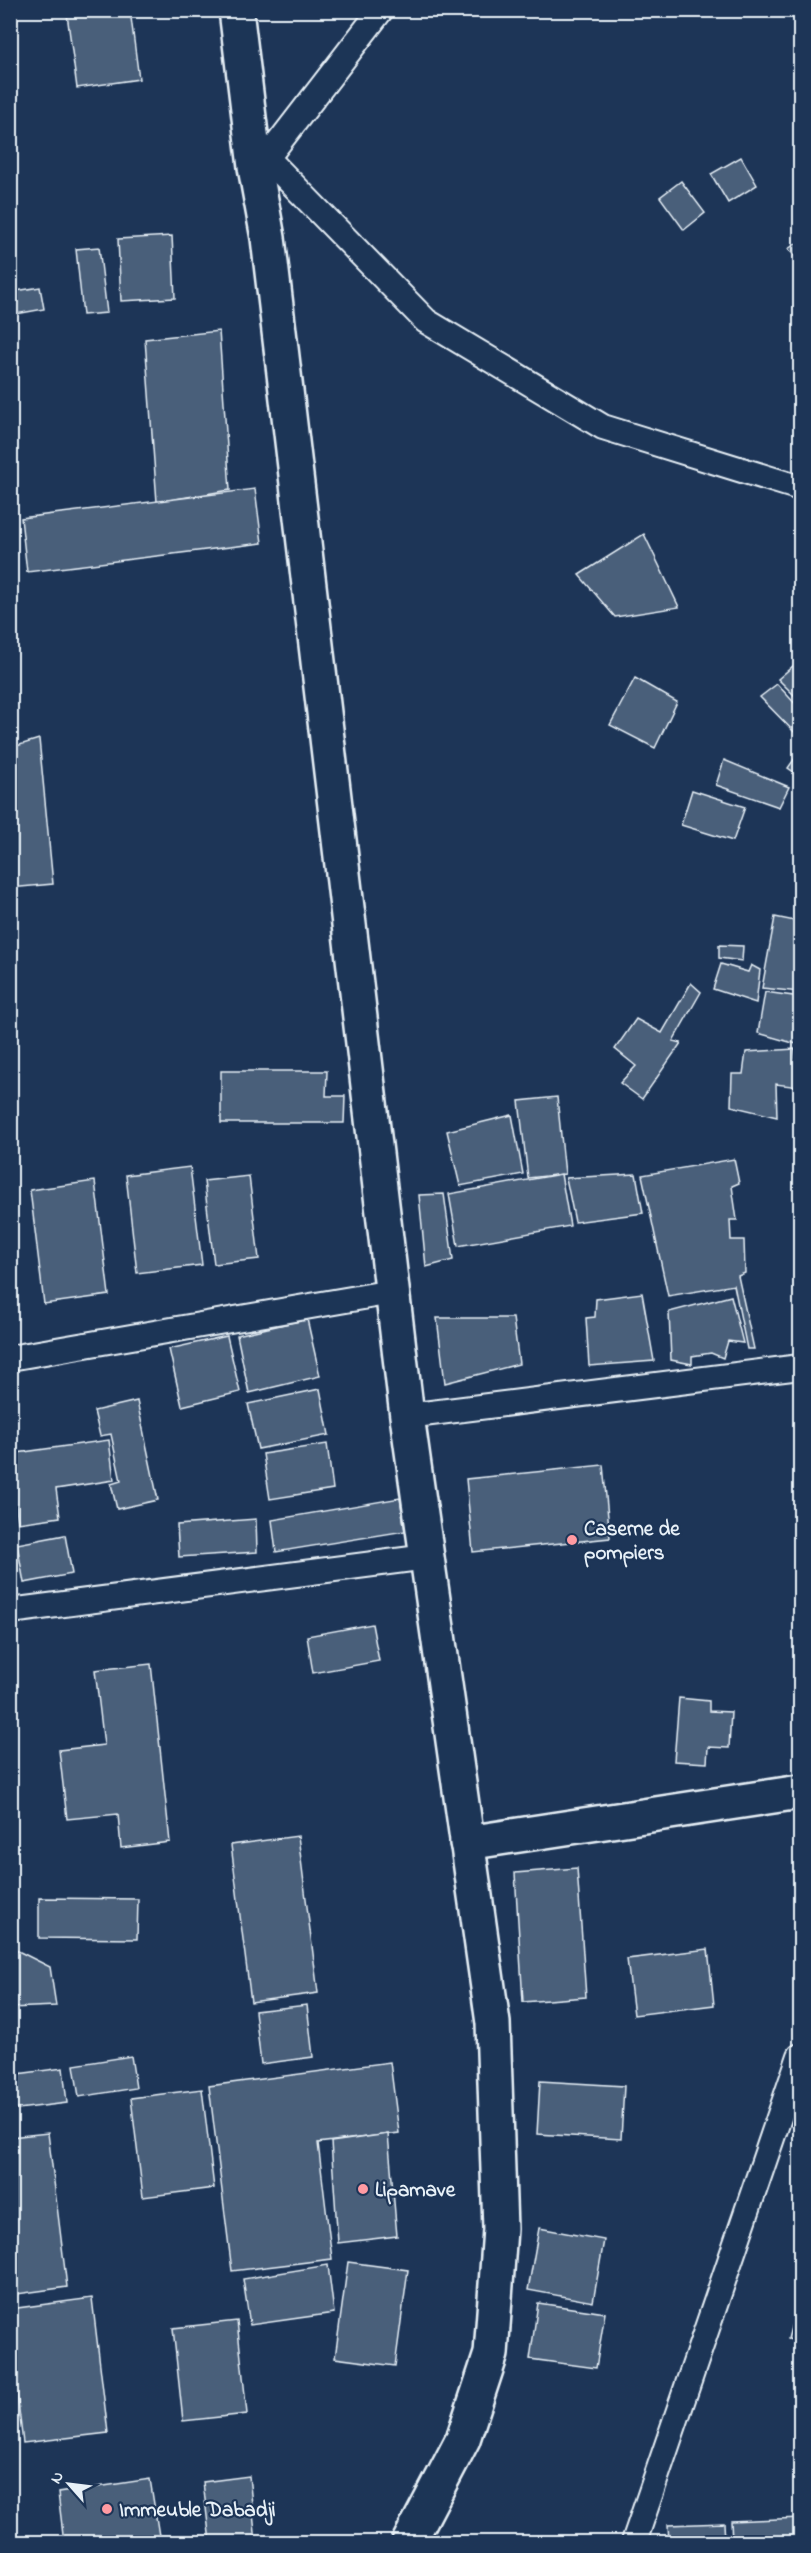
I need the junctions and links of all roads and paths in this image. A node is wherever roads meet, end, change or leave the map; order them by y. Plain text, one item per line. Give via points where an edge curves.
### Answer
1 (236, 10) edge
2 (381, 10) edge
3 (261, 162) junction
4 (801, 488) edge
5 (392, 1292) junction
6 (10, 1358) edge
7 (801, 1366) edge
8 (407, 1416) junction
9 (427, 1557) junction
10 (10, 1611) edge
11 (801, 1792) edge
12 (467, 1843) junction
13 (801, 2056) edge
14 (409, 2542) edge
15 (634, 2542) edge

1 - 3 street
2 - 3 street
3 - 4 street via 426,321 603,427
3 - 5 street
5 - 6 street
5 - 8 street
7 - 8 street
8 - 9 street
9 - 10 street
9 - 12 street
11 - 12 street
12 - 14 street via 493,2023 500,2229 491,2354 463,2439
13 - 15 street

